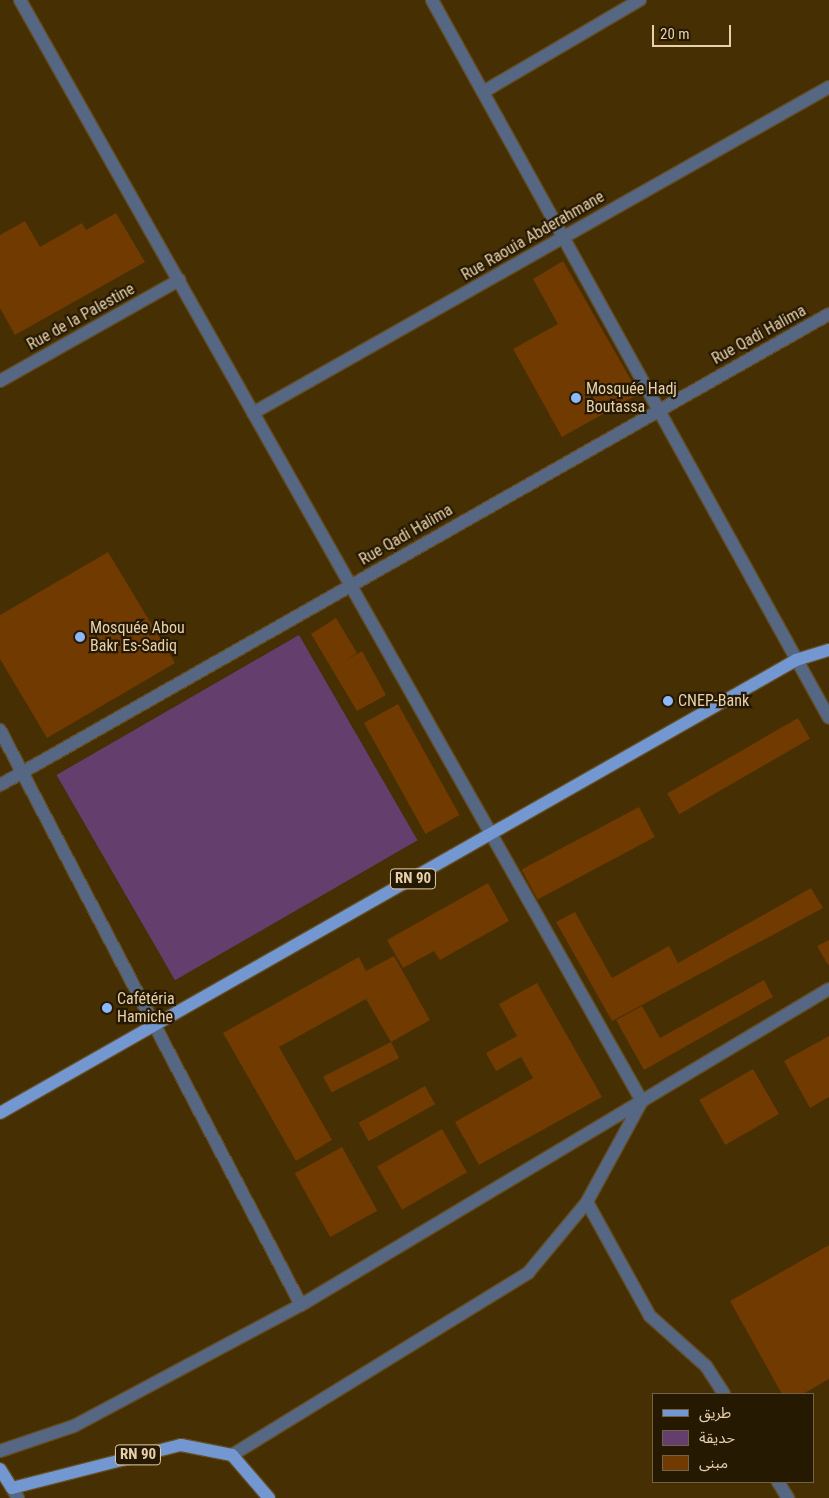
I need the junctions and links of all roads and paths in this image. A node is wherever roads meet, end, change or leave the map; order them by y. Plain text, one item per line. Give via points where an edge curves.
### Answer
1 (20, 0) edge
2 (432, 0) edge
3 (640, 0) edge
4 (829, 87) edge
5 (483, 92) junction
6 (564, 238) junction
7 (179, 280) junction
8 (829, 314) edge
9 (0, 381) edge
10 (659, 410) junction
11 (254, 413) junction
12 (349, 586) junction
13 (829, 650) edge
14 (796, 660) junction
15 (829, 718) edge
16 (0, 730) edge
17 (22, 772) junction
18 (0, 785) edge
19 (492, 835) junction
20 (829, 989) edge
21 (154, 1025) junction
22 (642, 1101) junction
23 (0, 1113) edge
24 (587, 1202) junction
25 (301, 1305) junction
26 (723, 1393) edge
27 (0, 1451) edge
28 (232, 1455) junction
29 (0, 1469) edge
30 (779, 1483) edge
31 (15, 1493) edge
32 (269, 1498) edge
33 (788, 1498) edge

1 - 7 street
2 - 5 street
3 - 5 street
4 - 6 street, Rue Raouia Abderahmane
5 - 6 street
6 - 10 street
6 - 11 street, Rue Raouia Abderahmane
7 - 9 street, Rue de la Palestine
7 - 11 street
8 - 10 street, Rue Qadi Halima
10 - 12 street, Rue Qadi Halima
10 - 14 street
11 - 12 street
12 - 17 street, Rue Qadi Halima
12 - 19 street
13 - 14 main road, RN 90
14 - 15 street
14 - 19 main road, RN 90
16 - 17 street
17 - 18 street, Rue Qadi Halima
17 - 21 street
19 - 21 main road, RN 90
19 - 22 street
20 - 22 street
21 - 23 main road, RN 90
21 - 25 street
22 - 24 street
22 - 25 street
24 - 26 street via 650,1316 706,1366
24 - 28 street via 528,1273
25 - 27 street via 74,1426
28 - 31 main road, RN 90 via 181,1445
28 - 32 main road
29 - 31 main road, RN 90
30 - 33 street

